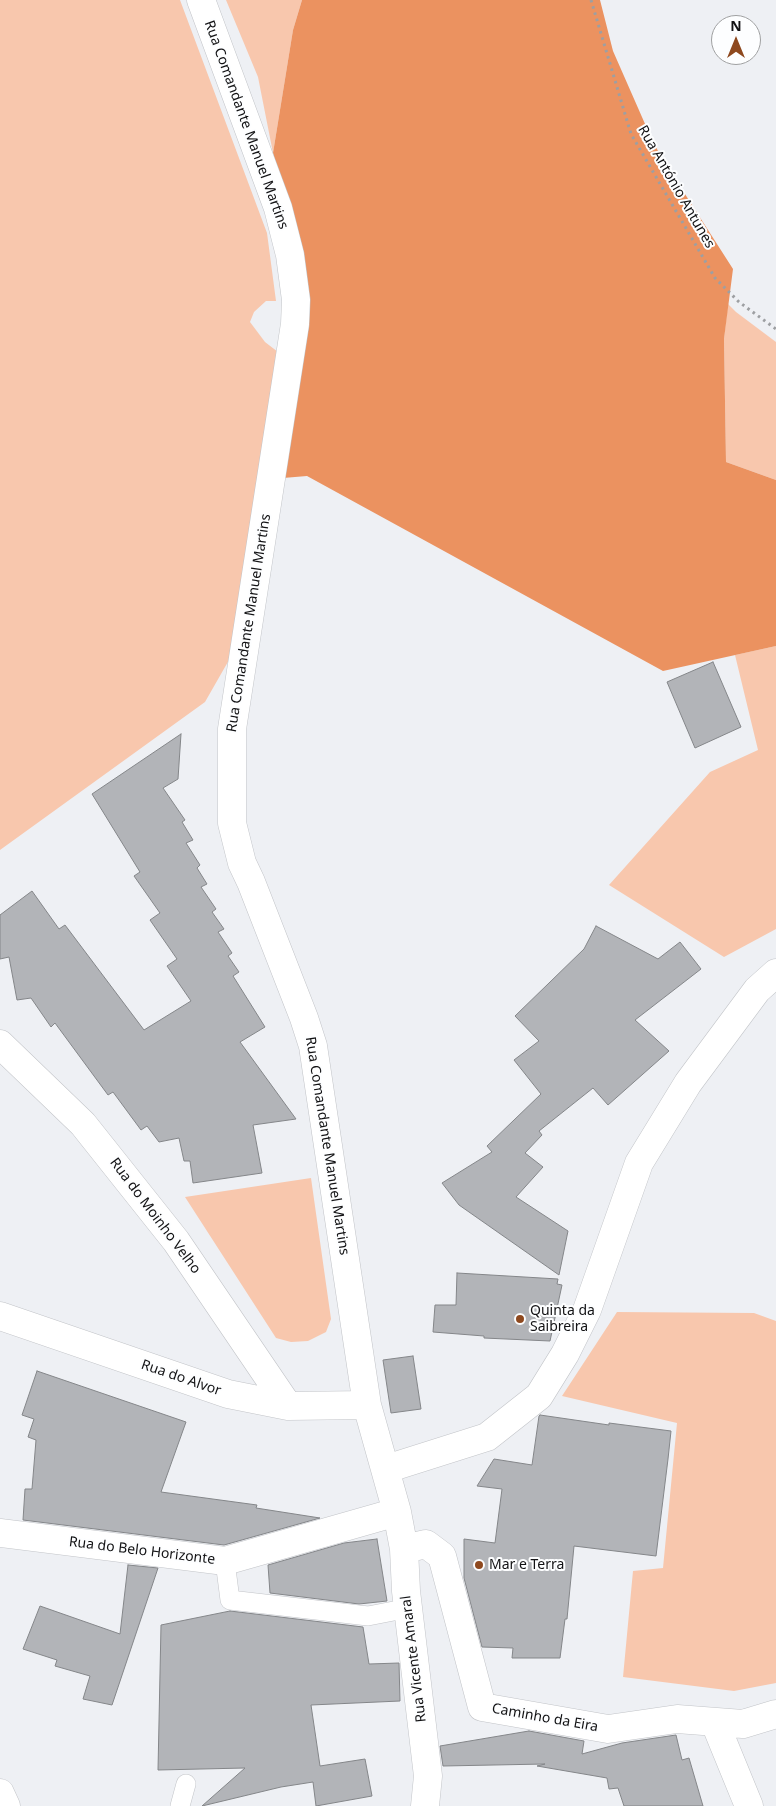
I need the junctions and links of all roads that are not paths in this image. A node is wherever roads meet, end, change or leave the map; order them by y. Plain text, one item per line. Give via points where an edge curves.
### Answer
1 (201, 0) edge
2 (776, 973) edge
3 (0, 1044) edge
4 (0, 1316) edge
5 (367, 1404) junction
6 (288, 1406) junction
7 (386, 1470) junction
8 (397, 1512) junction
9 (0, 1534) edge
10 (404, 1549) junction
11 (224, 1561) junction
12 (409, 1608) junction
13 (776, 1714) edge
14 (715, 1723) junction
15 (186, 1784) dead end
16 (0, 1793) edge
17 (6, 1806) edge
18 (180, 1806) edge
19 (425, 1806) edge
20 (749, 1806) edge

1 - 5 street, Rua Comandante Manuel Martins via 278,208 290,255 296,300 296,324 232,729 232,823 242,863 313,1046
2 - 7 street via 757,990 688,1083 639,1162 587,1310 539,1396 487,1437
3 - 6 street, Rua do Moinho Velho via 83,1124 176,1241
4 - 6 street, Rua do Alvor via 228,1394
5 - 6 street, Rua do Alvor
5 - 7 street, Rua Comandante Manuel Martins
7 - 8 street, Rua Comandante Manuel Martins
8 - 10 street, Rua Vicente Amaral
8 - 11 street, Rua do Belo Horizonte
9 - 11 street, Rua do Belo Horizonte
10 - 12 street, Rua Vicente Amaral
10 - 14 street, Caminho da Eira via 426,1544 442,1556 482,1707 608,1729 677,1719
11 - 12 lane via 230,1600 368,1616
12 - 19 street, Rua Vicente Amaral via 428,1776
13 - 14 street, Caminho da Eira via 743,1724
14 - 20 street
15 - 18 lane
16 - 17 street

